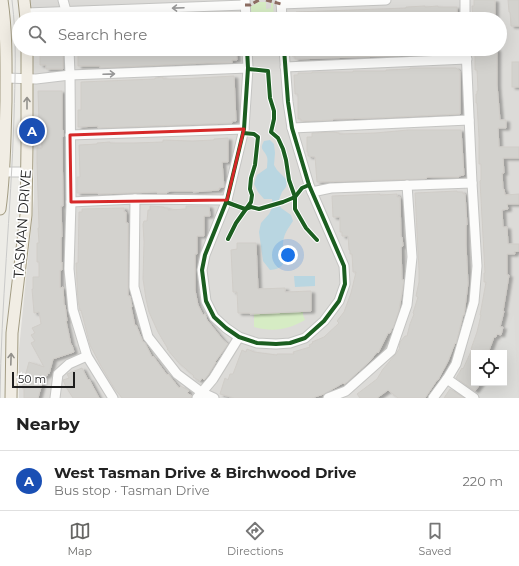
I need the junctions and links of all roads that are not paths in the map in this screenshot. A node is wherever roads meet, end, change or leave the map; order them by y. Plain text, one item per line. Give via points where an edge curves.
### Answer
1 (2, 0) edge
2 (24, 0) edge
3 (63, 0) edge
4 (386, 0) edge
5 (465, 0) edge
6 (281, 2) edge
7 (245, 3) edge
8 (26, 12) edge
9 (66, 12) edge
10 (112, 12) edge
11 (282, 12) edge
12 (465, 12) edge
13 (27, 56) edge
14 (69, 56) edge
15 (247, 56) edge
16 (284, 56) edge
17 (467, 56) edge
18 (467, 59) junction
19 (285, 67) junction
20 (248, 68) junction
21 (70, 75) junction
22 (6, 78) junction
23 (27, 78) junction
24 (469, 120) junction
25 (244, 128) junction
26 (292, 128) junction
27 (70, 135) junction
28 (2, 172) edge
29 (27, 172) junction
30 (472, 183) junction
31 (407, 185) junction
32 (312, 192) junction
33 (135, 200) junction
34 (227, 200) junction
35 (71, 202) junction
36 (0, 209) edge
37 (239, 337) junction
38 (87, 356) junction
39 (447, 379) junction
40 (199, 395) edge
41 (11, 398) edge
42 (55, 398) edge
43 (113, 398) edge
44 (214, 398) edge
45 (328, 398) edge
46 (433, 398) edge
47 (474, 398) edge

1 - 22 main road, TASMAN DRIVE via 6,36
2 - 8 main road
3 - 9 street
4 - 6 street
5 - 12 street
6 - 11 street
7 -> 10 street
13 - 23 main road, TASMAN DRIVE
14 - 21 street
15 - 20 street
16 - 19 street
17 - 18 street
18 - 19 street
18 - 24 street
19 - 26 street
21 -> 20 street
20 - 25 street
21 - 23 street
21 - 27 street
22 - 23 street
22 - 28 main road, TASMAN DRIVE
29 -> 23 main road, TASMAN DRIVE
24 - 26 street
24 - 30 street
25 - 27 street
25 - 34 street
26 - 32 street
27 - 35 street
28 - 29 street
28 - 36 main road, TASMAN DRIVE
41 -> 29 main road, TASMAN DRIVE via 12,333 26,215
30 - 31 street
30 - 39 street via 477,266 474,302 456,364
31 - 32 street via 332,188
31 - 45 street via 412,257 407,305 391,351 346,391
32 - 37 street via 344,266 345,284 338,301 324,321 305,338 290,343 257,343
33 - 34 street
33 - 35 street
33 - 40 street via 134,287 148,337 177,374
34 - 37 street via 205,255 202,270 206,301 214,316
35 - 38 street via 69,269 73,310
37 - 40 street via 213,379
38 - 42 street via 69,364 58,374
38 - 43 street
39 - 46 street
39 - 47 street
40 - 44 street

